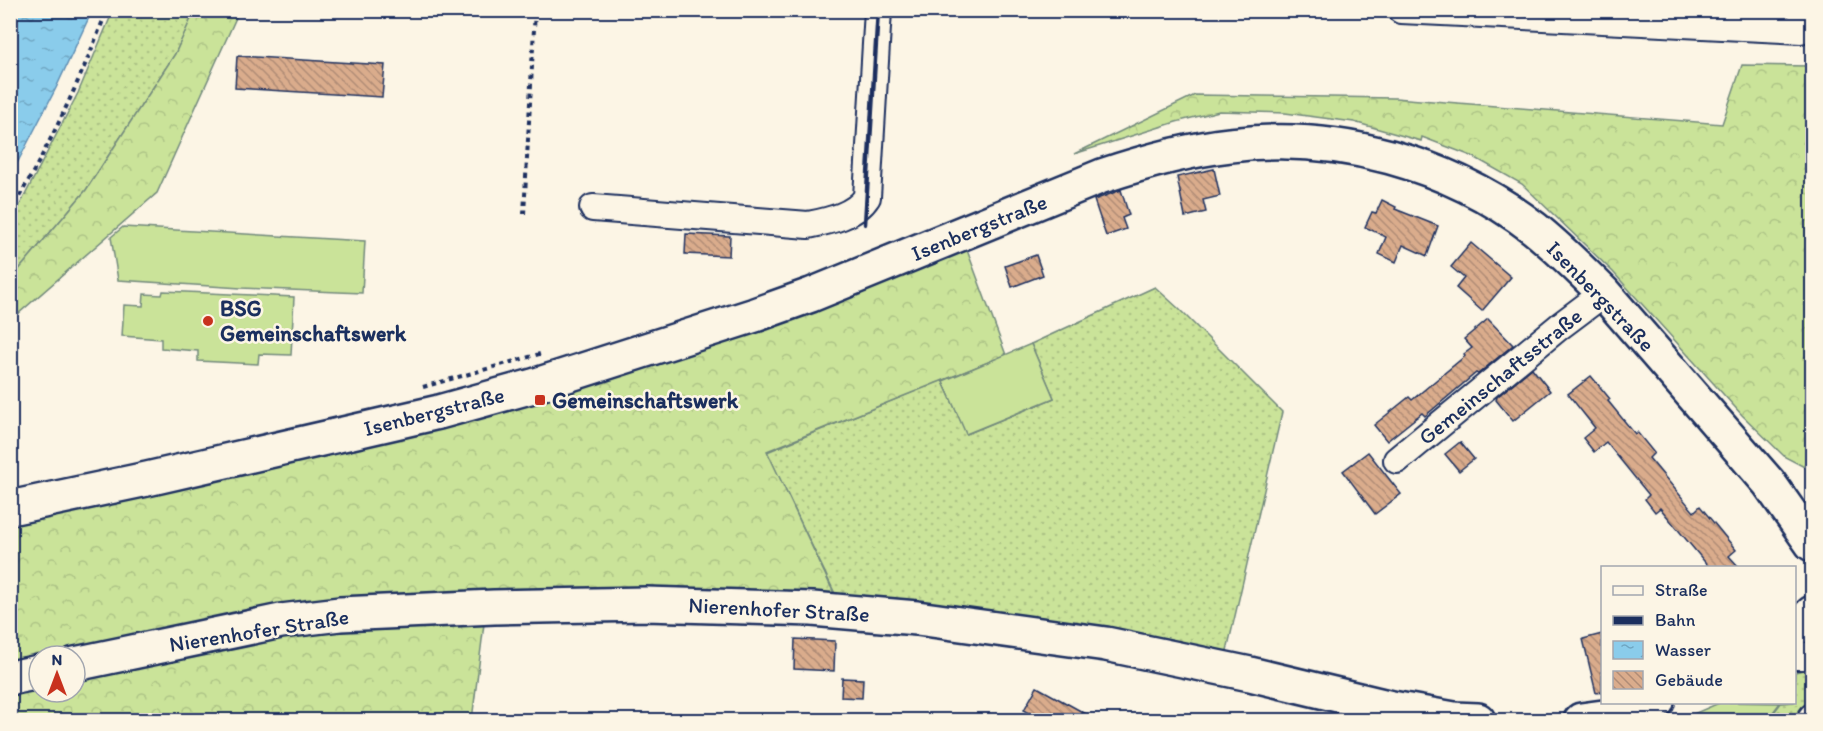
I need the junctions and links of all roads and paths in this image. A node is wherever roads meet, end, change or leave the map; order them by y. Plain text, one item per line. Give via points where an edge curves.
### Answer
1 (107, 10) edge
2 (535, 10) edge
3 (878, 10) edge
4 (1401, 10) edge
5 (1803, 10) edge
6 (593, 208) dead end
7 (10, 212) edge
8 (524, 214) dead end
9 (1604, 293) junction
10 (554, 350) dead end
11 (417, 388) dead end
12 (10, 424) edge
13 (10, 451) edge
14 (1397, 460) dead end
15 (1769, 483) junction
16 (1812, 503) edge
17 (10, 508) edge
18 (1812, 544) edge
19 (1812, 613) edge
20 (1796, 628) edge
21 (1796, 656) edge
22 (1812, 656) edge
23 (87, 661) edge
24 (27, 674) edge
25 (10, 678) edge
26 (1652, 704) edge
27 (1478, 720) edge
28 (1581, 720) edge

1 - 7 path via 67,107
2 - 8 path
3 - 6 street via 867,197 858,208 808,225
4 - 5 street via 1801,30
9 - 14 street, Gemeinschaftsstraße
9 - 15 main road, Isenbergstraße
9 - 17 main road, Isenbergstraße via 1533,228 1489,198 1439,174 1387,156 1344,147 1298,142 1231,144 1163,157 1102,176 811,295 533,386 439,412
10 - 11 path
12 - 13 path via 15,449
15 - 16 main road
15 - 18 main road, Isenbergstraße
19 - 20 main road
21 - 22 street
23 - 27 main road, Nierenhofer Straße via 281,621 340,614 646,604 801,608 917,618 1106,644 1392,708
24 - 25 main road
26 - 28 main road via 1625,714

